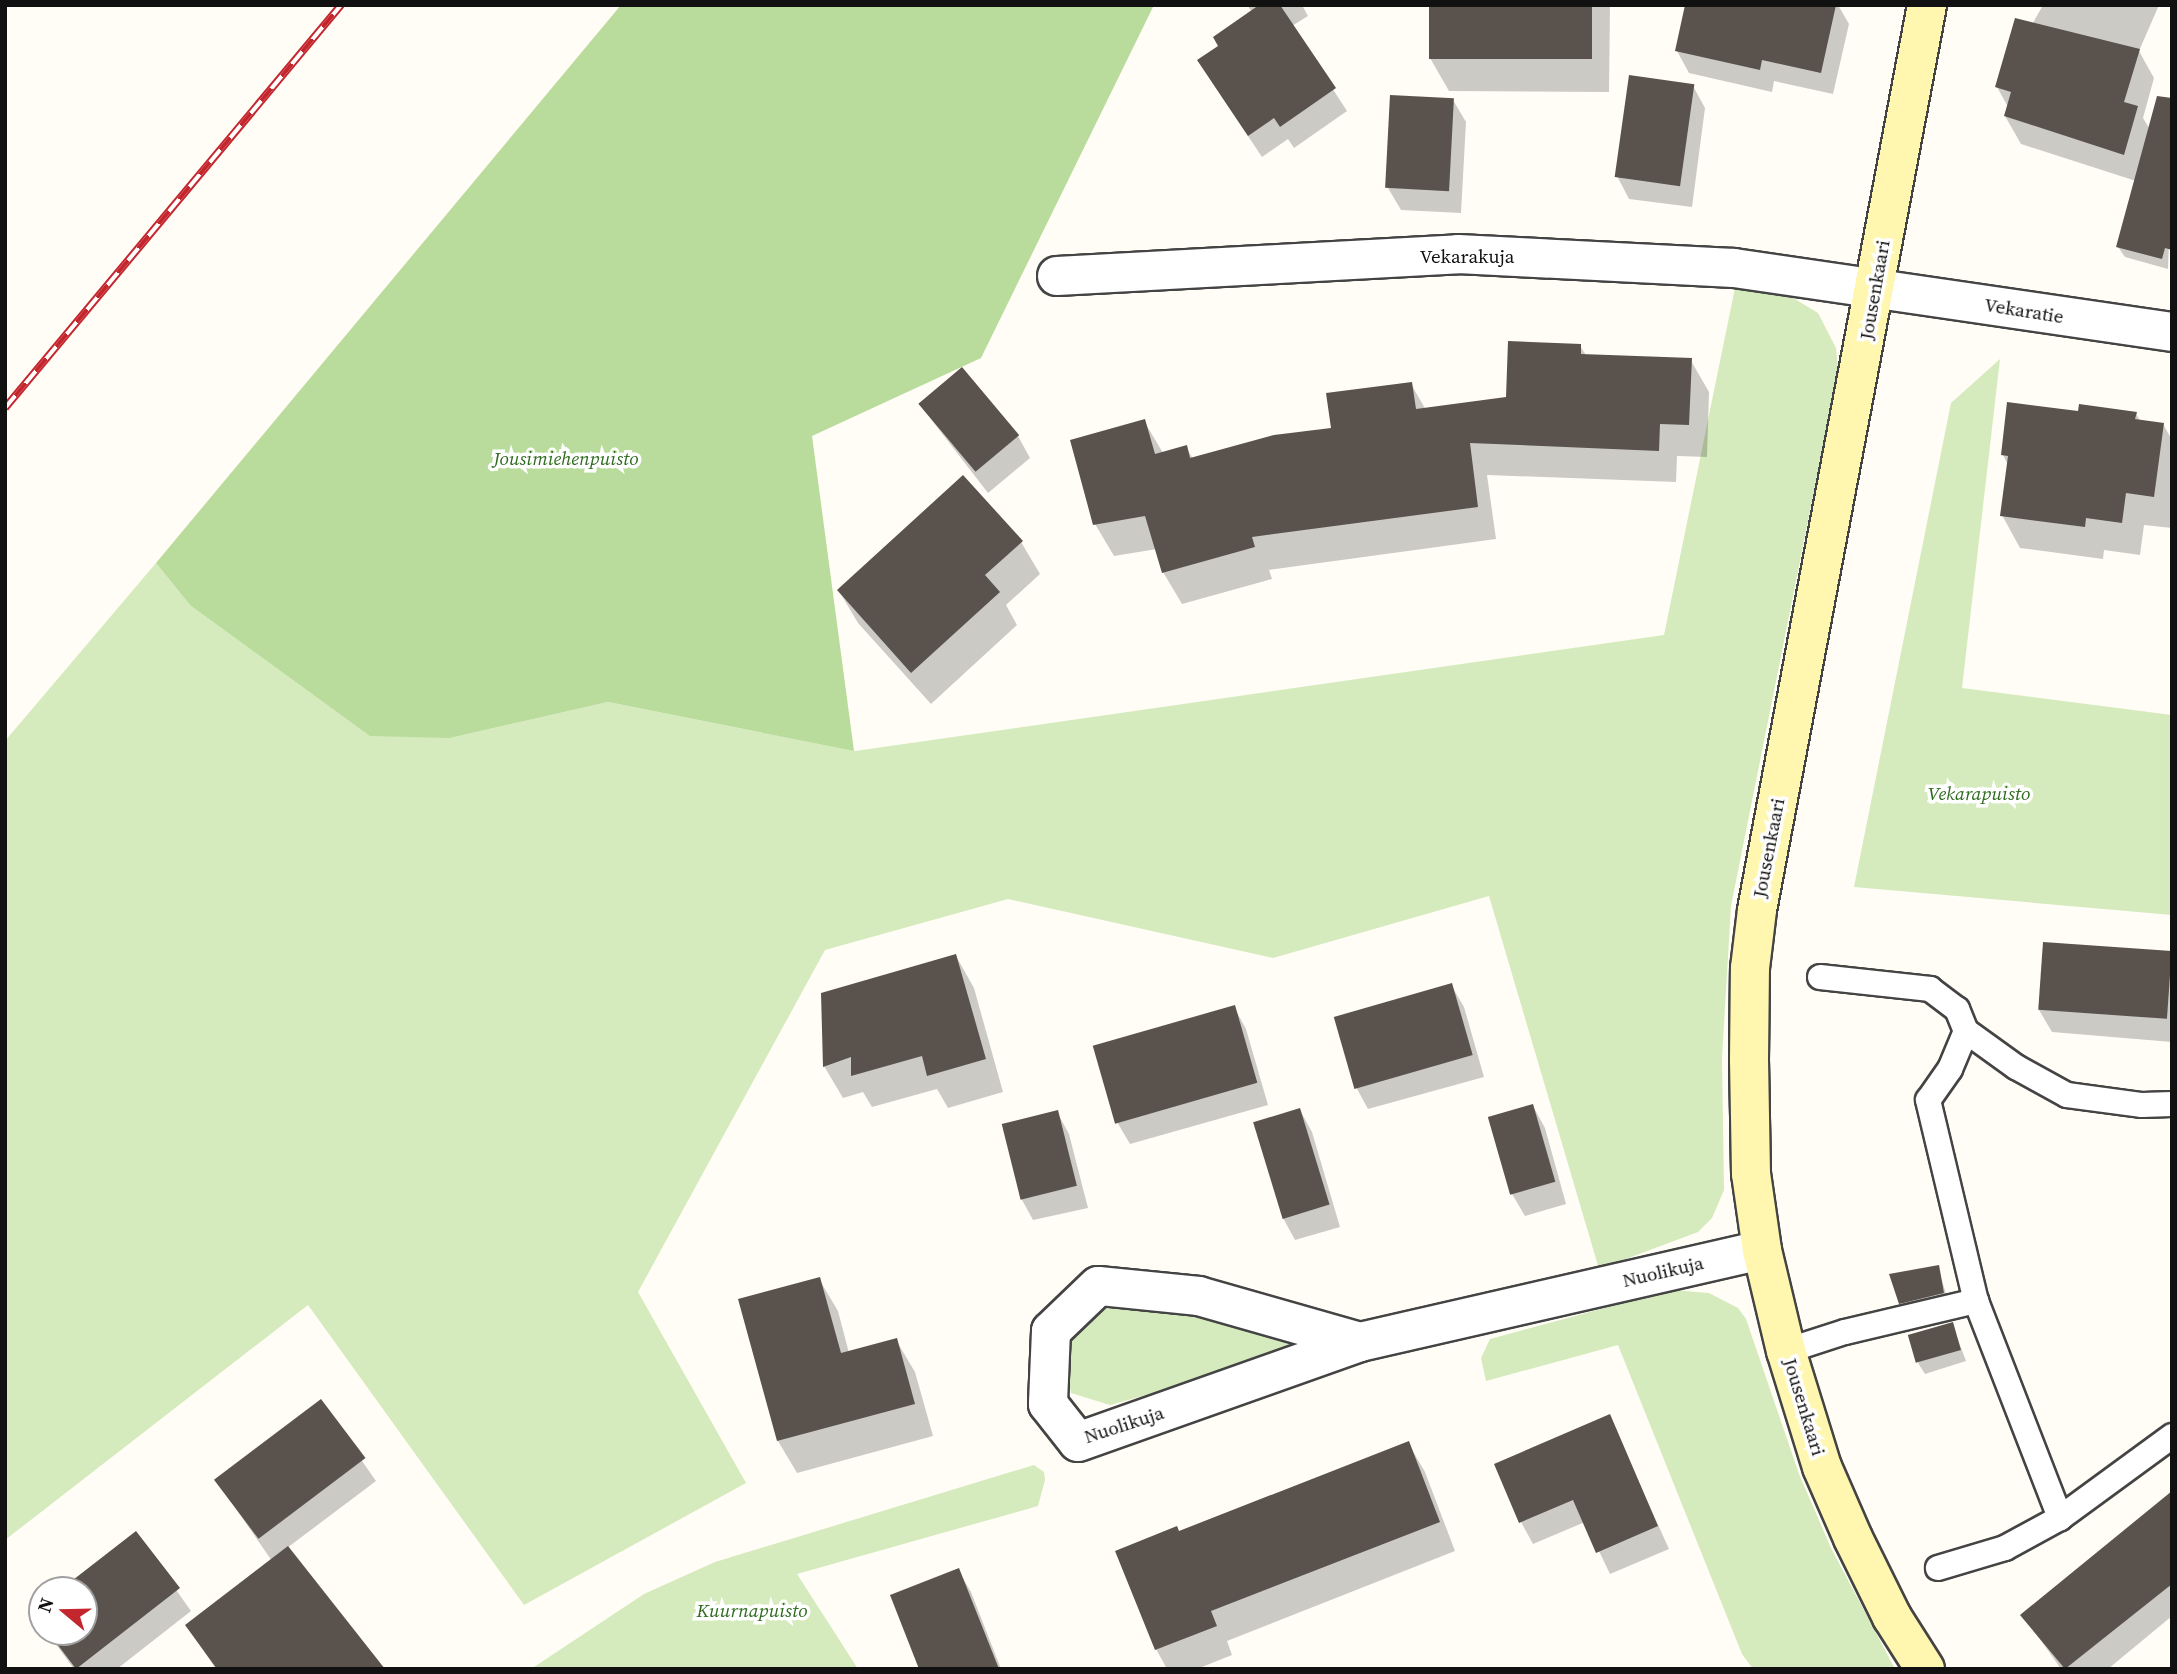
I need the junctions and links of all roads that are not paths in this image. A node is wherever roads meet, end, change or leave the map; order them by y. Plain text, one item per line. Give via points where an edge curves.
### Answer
1 (1927, 5) edge
2 (1057, 276) dead end
3 (1876, 287) junction
4 (2172, 332) edge
5 (1820, 977) dead end
6 (1966, 1031) junction
7 (2172, 1104) edge
8 (1762, 1250) junction
9 (1976, 1301) junction
10 (1360, 1342) junction
11 (1786, 1352) junction
12 (2172, 1436) edge
13 (2060, 1518) junction
14 (1938, 1568) dead end
15 (1925, 1669) edge

1 - 3 street, Jousenkaari
2 - 3 street, Vekarakuja via 1458,254 1734,268
3 - 4 street, Vekaratie
3 - 8 street, Jousenkaari via 1757,910 1750,968 1751,1174
5 - 6 lane via 1930,989 1957,1009
6 - 7 lane via 2016,1067 2067,1095 2142,1105
6 - 9 lane via 1950,1069 1928,1100
8 - 10 street, Nuolikuja
8 - 11 street, Jousenkaari
9 - 11 lane via 1845,1332
9 - 13 lane
10 - 10 street, Nuolikuja via 1199,1296 1098,1286 1051,1331 1048,1404 1078,1442
11 - 15 street, Jousenkaari via 1822,1467 1853,1538 1892,1617
12 - 13 lane
13 - 14 lane via 2005,1548

